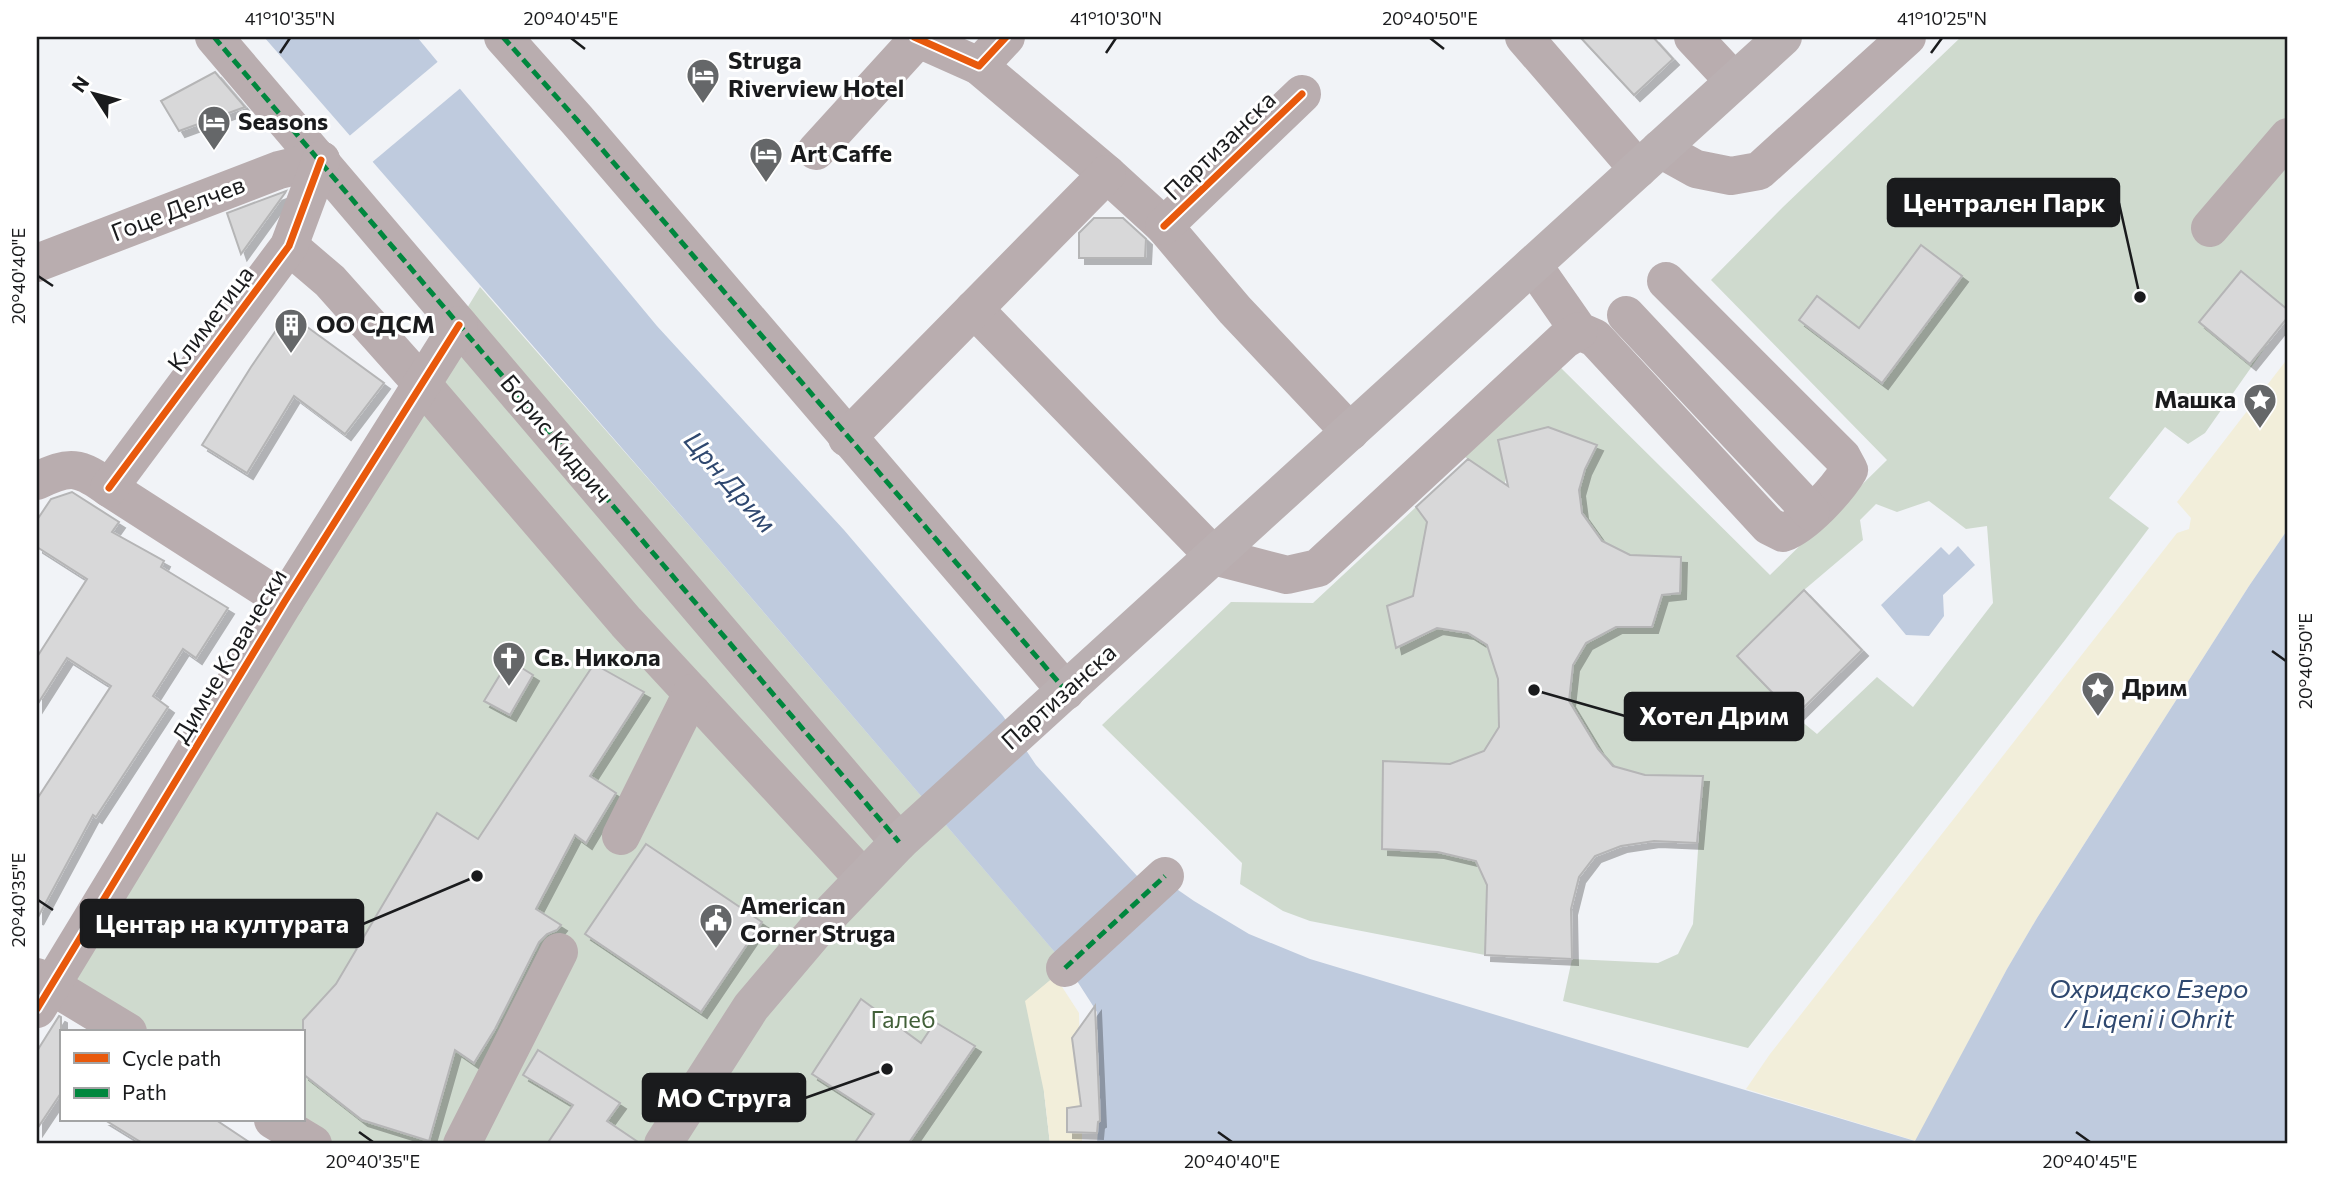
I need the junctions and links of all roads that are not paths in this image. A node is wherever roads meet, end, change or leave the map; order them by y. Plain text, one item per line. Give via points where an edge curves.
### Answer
1 (214, 37) edge
2 (503, 37) edge
3 (1006, 37) edge
4 (1524, 37) edge
5 (1693, 37) edge
6 (1783, 37) edge
7 (1907, 37) edge
8 (916, 38) edge
9 (979, 66) junction
10 (1734, 82) junction
11 (1302, 94) dead end
12 (2288, 137) edge
13 (816, 152) dead end
14 (1649, 159) junction
15 (321, 160) junction
16 (1107, 174) junction
17 (1164, 226) junction
18 (2210, 228) dead end
19 (289, 246) junction
20 (37, 263) edge
21 (1533, 265) junction
22 (1666, 281) dead end
23 (974, 309) junction
24 (1626, 315) dead end
25 (459, 325) junction
26 (1579, 331) junction
27 (422, 384) junction
28 (1350, 432) junction
29 (848, 438) junction
30 (37, 481) edge
31 (108, 488) junction
32 (1811, 512) junction
33 (1214, 556) junction
34 (285, 601) junction
35 (692, 693) junction
36 (1057, 699) junction
37 (621, 836) dead end
38 (899, 842) junction
39 (1165, 876) dead end
40 (863, 878) junction
41 (559, 952) dead end
42 (1065, 968) dead end
43 (42, 991) edge
44 (124, 1030) edge
45 (276, 1122) edge
46 (313, 1144) edge
47 (462, 1144) edge
48 (663, 1144) edge

1 - 15 street, Борис Кидрич
2 - 29 street
3 - 9 street
4 - 14 street
5 - 10 street
6 - 10 main road, Партизанска
7 - 14 street via 1759,171 1731,176
8 - 9 street
8 - 13 street
9 - 16 street
10 - 14 main road, Партизанска
11 - 17 street, Партизанска
12 - 18 street
14 - 21 main road, Партизанска
15 - 19 street, Климетица
15 - 20 street, Гоце Делчев via 279,170
15 - 25 street, Борис Кидрич
16 - 17 street
16 - 23 street
17 - 28 street via 1235,310
19 - 27 street via 330,281
19 - 31 street, Климетица
21 - 26 street
21 - 28 main road, Партизанска
22 - 32 street via 1842,457 1849,470
23 - 29 street
23 - 33 street
24 - 32 street
25 - 27 street, Димче Ковачески
25 - 38 street, Борис Кидрич
26 - 32 street via 1595,338 1769,526 1783,533
26 - 33 street via 1318,568 1287,575
27 - 34 street, Димче Ковачески
27 - 35 street
28 - 33 main road, Партизанска
29 - 36 street
30 - 31 street via 71,468 88,472
31 - 34 street
33 - 36 main road, Партизанска
34 - 43 street, Димче Ковачески
35 - 37 street
35 - 40 street
36 - 38 main road, Партизанска
38 - 40 main road, Партизанска
39 - 42 street
40 - 48 main road, Партизанска via 751,1007
41 - 47 street
43 - 44 street
45 - 46 street

